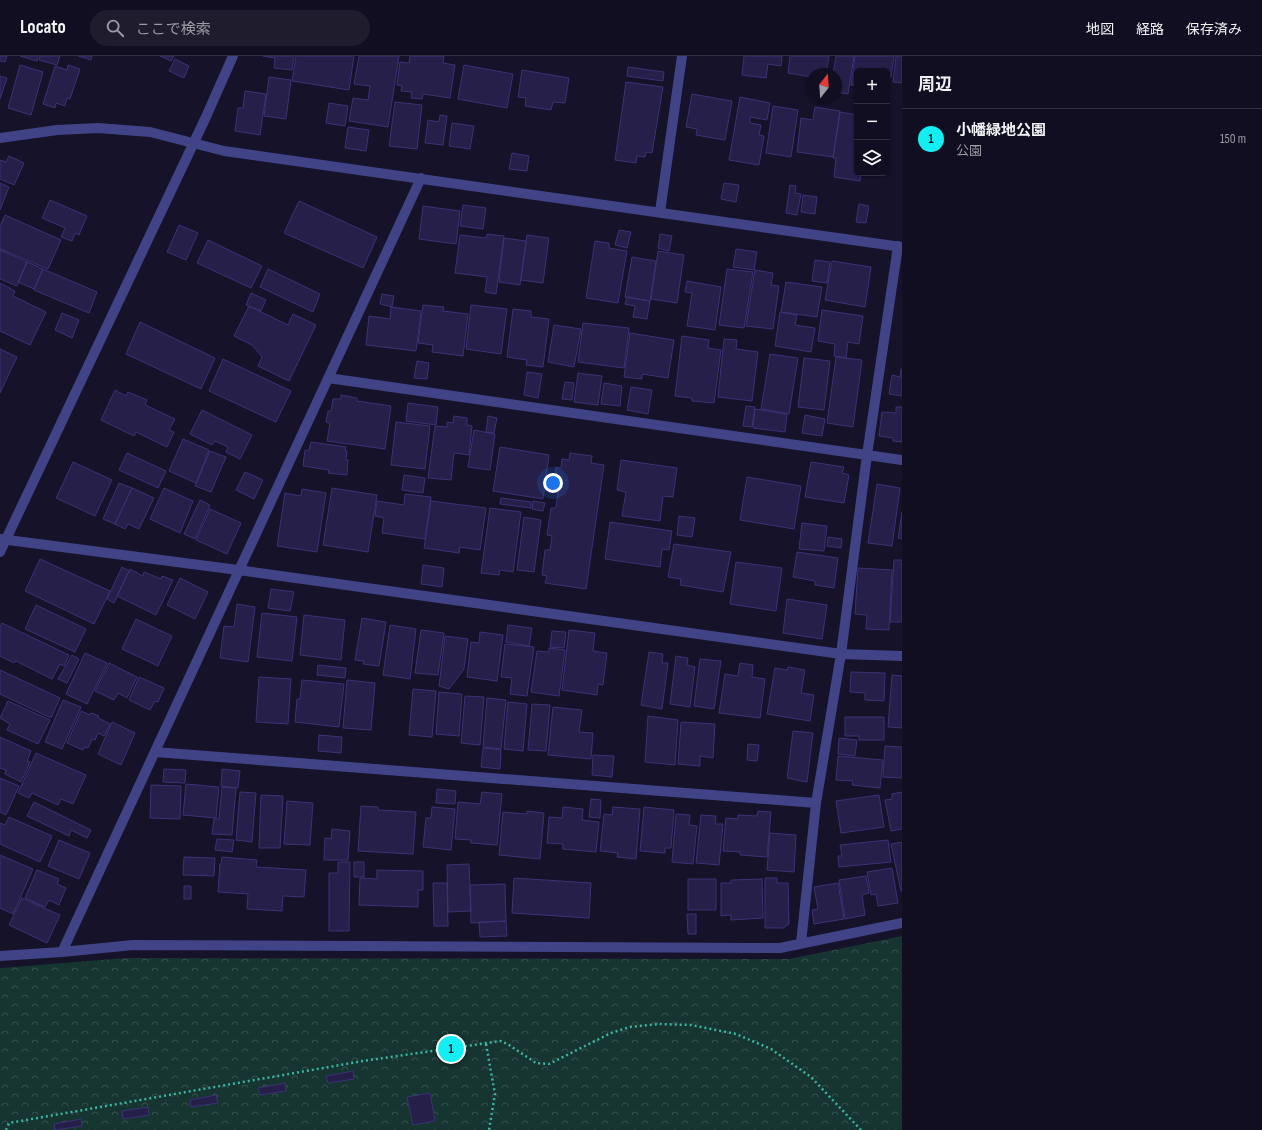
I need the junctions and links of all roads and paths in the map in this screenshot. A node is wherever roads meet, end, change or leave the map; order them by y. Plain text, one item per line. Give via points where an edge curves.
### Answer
1 (233, 56) edge
2 (682, 56) edge
3 (0, 138) edge
4 (193, 143) junction
5 (421, 178) junction
6 (660, 212) junction
7 (900, 246) edge
8 (328, 378) junction
9 (867, 455) junction
10 (902, 460) edge
11 (3, 539) edge
12 (0, 552) edge
13 (238, 570) junction
14 (841, 654) junction
15 (902, 656) edge
16 (155, 752) junction
17 (816, 803) junction
18 (902, 923) edge
19 (801, 943) junction
20 (62, 952) junction
21 (0, 956) edge
22 (486, 1044) junction
23 (6, 1130) edge
24 (489, 1130) edge
25 (861, 1130) edge

1 - 4 street
2 - 6 street
3 - 4 street via 57,130 98,128 150,132
4 - 5 street via 224,151
4 - 11 street
5 - 6 street
5 - 8 street
6 - 7 street
7 - 9 street
8 - 9 street
8 - 13 street
9 - 10 street
9 - 14 street
11 - 12 street
11 - 13 street
13 - 14 street
13 - 16 street
14 - 15 street
14 - 17 street
16 - 17 street
16 - 20 street
17 - 19 street
18 - 19 street
19 - 20 street via 780,948 133,945
20 - 21 street
22 - 23 path via 363,1061 9,1123
22 - 24 path via 495,1094
22 - 25 path via 501,1041 536,1064 549,1064 611,1033 630,1027 659,1024 691,1025 736,1034 770,1049 811,1076

